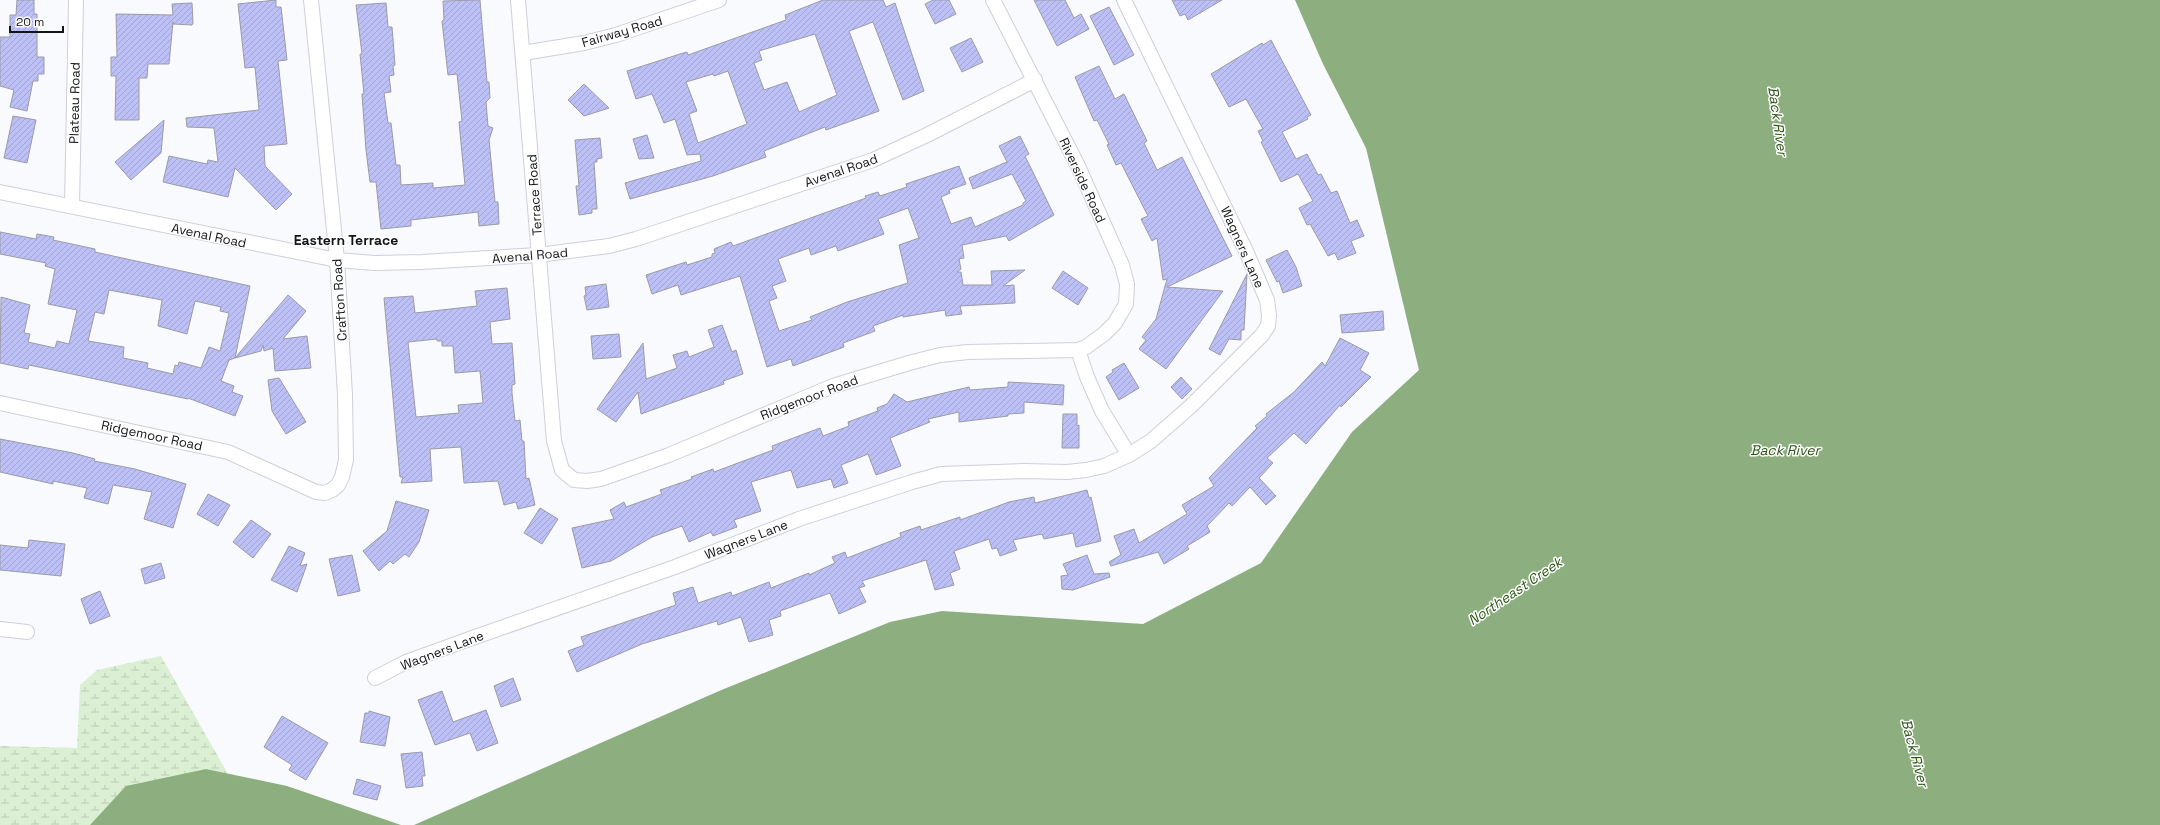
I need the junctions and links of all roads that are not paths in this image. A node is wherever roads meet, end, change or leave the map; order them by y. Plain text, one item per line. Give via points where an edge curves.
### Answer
1 (76, 0) edge
2 (311, 0) edge
3 (518, 0) edge
4 (719, 0) edge
5 (993, 0) edge
6 (1124, 0) edge
7 (523, 53) junction
8 (1035, 80) junction
9 (0, 192) edge
10 (72, 206) junction
11 (538, 255) junction
12 (337, 260) junction
13 (1078, 350) junction
14 (0, 403) edge
15 (1129, 455) junction
16 (574, 480) joint
17 (298, 485) joint
18 (0, 629) edge
19 (27, 632) dead end
20 (375, 678) dead end

1 - 10 street, Plateau Road
2 - 12 street, Crafton Road
3 - 7 street, Terrace Road
4 - 7 street, Fairway Road via 616,35
5 - 8 street, Riverside Road
6 - 15 street, Wagners Lane via 1246,252 1267,300 1269,315 1268,326 1253,345 1164,429
7 - 11 street, Terrace Road
8 - 11 street, Avenal Road via 873,160 636,239 595,248
8 - 13 street, Riverside Road via 1097,208 1122,265 1127,284 1126,304 1115,323 1096,340
9 - 10 street, Avenal Road
10 - 12 street, Avenal Road
11 - 12 street, Avenal Road via 374,263
11 - 16 street, Terrace Road via 554,441 562,470
12 - 17 street, Crafton Road via 346,460 342,477 332,490 325,493 316,492
13 - 15 street via 1086,377 1102,411
13 - 16 street, Ridgemoor Road via 940,355 833,386 630,470 601,479
14 - 17 street, Ridgemoor Road via 228,452
15 - 20 street, Wagners Lane via 1086,470 941,474 912,482 799,519 675,567 406,662
18 - 19 street

